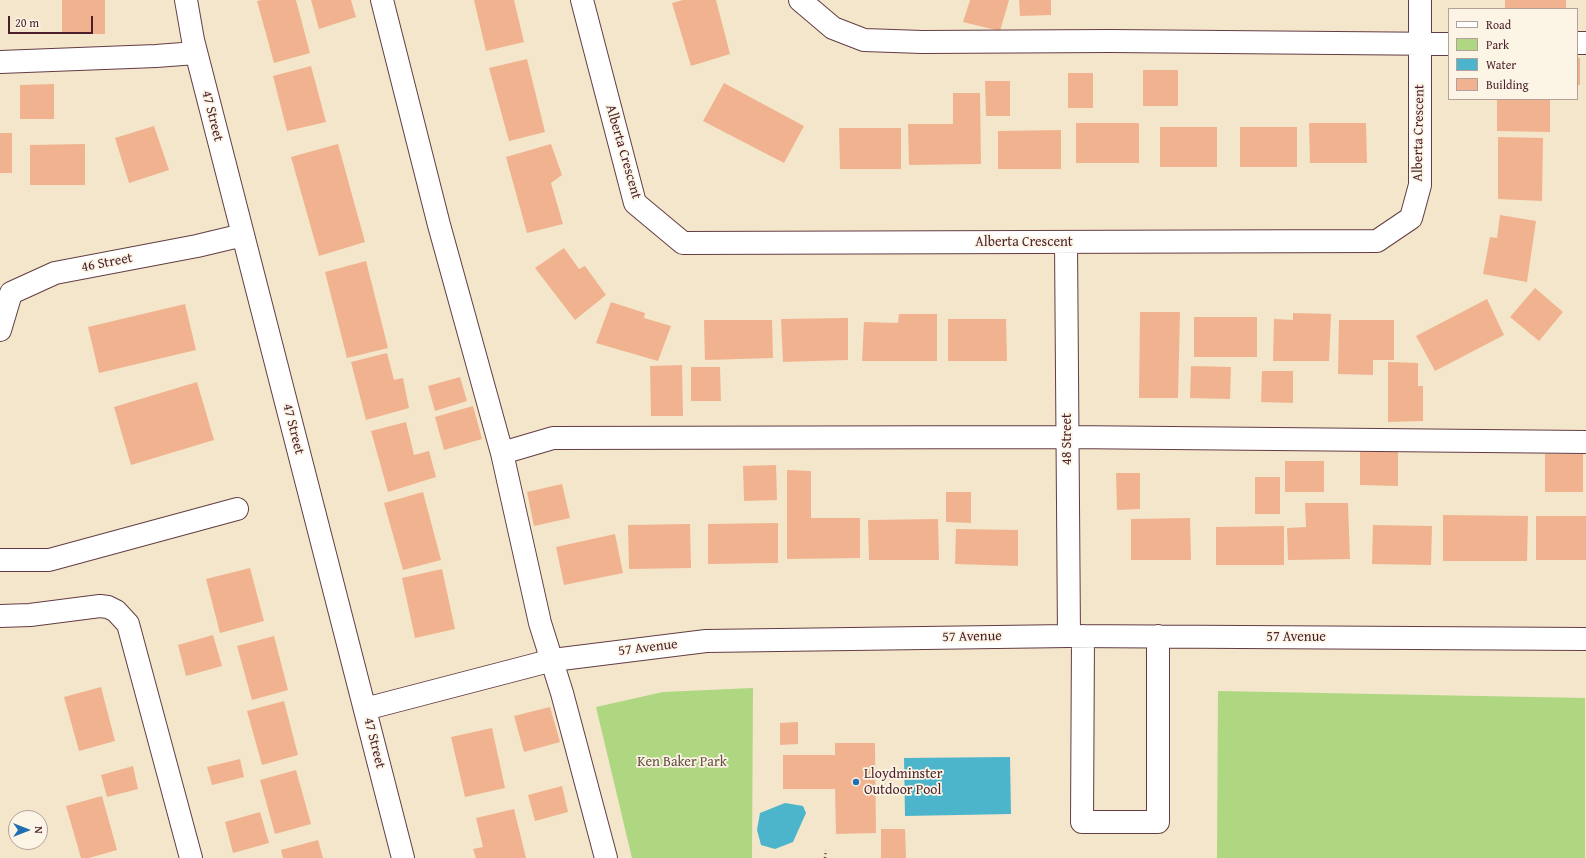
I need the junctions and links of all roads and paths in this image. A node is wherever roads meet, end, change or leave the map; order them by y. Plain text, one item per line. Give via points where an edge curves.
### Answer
1 (186, 0) edge
2 (382, 0) edge
3 (582, 0) edge
4 (800, 0) edge
5 (1420, 0) edge
6 (1420, 44) junction
7 (1448, 44) edge
8 (196, 53) junction
9 (0, 62) edge
10 (243, 235) junction
11 (1066, 242) junction
12 (0, 330) edge
13 (1067, 437) junction
14 (1586, 442) edge
15 (502, 453) junction
16 (237, 509) dead end
17 (0, 560) edge
18 (0, 616) edge
19 (1076, 636) junction
20 (1158, 636) junction
21 (1586, 638) edge
22 (552, 660) junction
23 (365, 709) junction
24 (826, 850) dead end
25 (191, 858) edge
26 (403, 858) edge
27 (606, 858) edge
28 (825, 858) edge

1 - 8 street, 47 Street
2 - 15 street via 439,225
3 - 11 street, Alberta Crescent via 635,203 683,243
4 - 6 street via 833,28 864,40
5 - 6 street, Alberta Crescent
6 - 7 street
6 - 11 street, Alberta Crescent via 1420,185 1411,218 1377,241
8 - 9 street
8 - 10 street, 47 Street
10 - 12 street, 46 Street via 55,273 11,294
10 - 23 street, 47 Street
11 - 13 street, 48 Street
13 - 14 street
13 - 15 street via 554,438
13 - 19 street, 48 Street
15 - 22 street via 540,623
16 - 17 street via 48,560
18 - 25 street via 100,606 116,611 128,624
19 - 20 street, 57 Avenue
19 - 20 street, 48 Street via 1082,822 1158,822
19 - 22 street, 57 Avenue via 706,641
20 - 21 street, 57 Avenue
22 - 23 street, 57 Avenue
22 - 27 street
23 - 26 street, 47 Street
24 - 28 path

